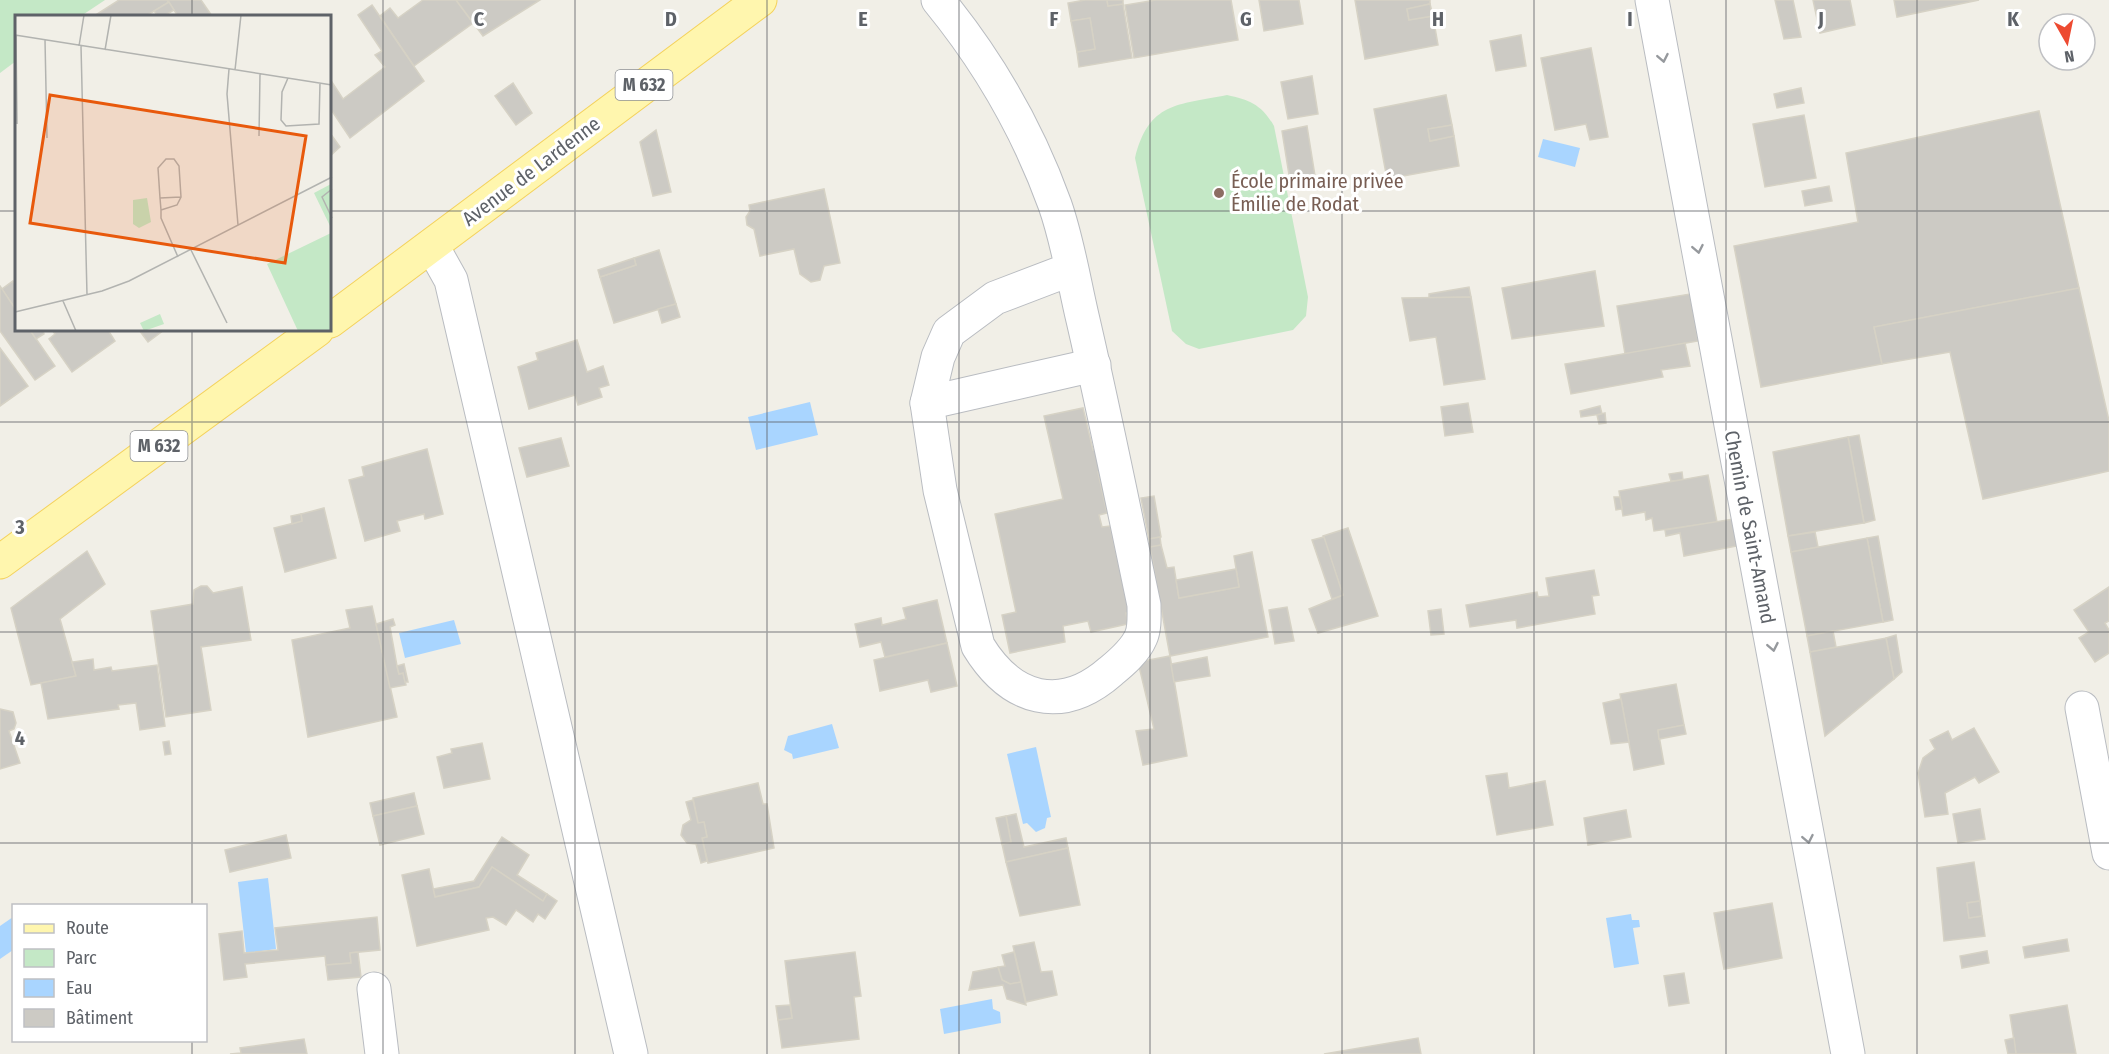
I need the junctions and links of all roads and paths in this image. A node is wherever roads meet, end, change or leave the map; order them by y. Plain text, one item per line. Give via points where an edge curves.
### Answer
1 (760, 0) edge
2 (938, 0) edge
3 (1652, 0) edge
4 (432, 246) junction
5 (1071, 269) junction
6 (332, 320) edge
7 (314, 332) edge
8 (1094, 365) junction
9 (927, 403) junction
10 (0, 562) edge
11 (2082, 708) dead end
12 (2109, 853) edge
13 (374, 989) dead end
14 (382, 1054) edge
15 (631, 1054) edge
16 (1848, 1054) edge

1 - 4 main road, Avenue de Lardenne / M 632
2 - 5 street via 972,42 1018,120 1055,206
3 -> 16 street, Chemin de Saint-Amand
4 - 6 main road, Avenue de Lardenne / M 632
4 - 15 street via 451,280
5 - 8 street
5 - 9 street via 995,298 949,332 938,357
7 - 10 main road, M 632
8 - 9 street
8 - 9 street via 1144,605 1141,637 1128,656 1096,684 1065,696 1029,695 992,668 978,646 940,490
11 - 12 street
13 - 14 street

